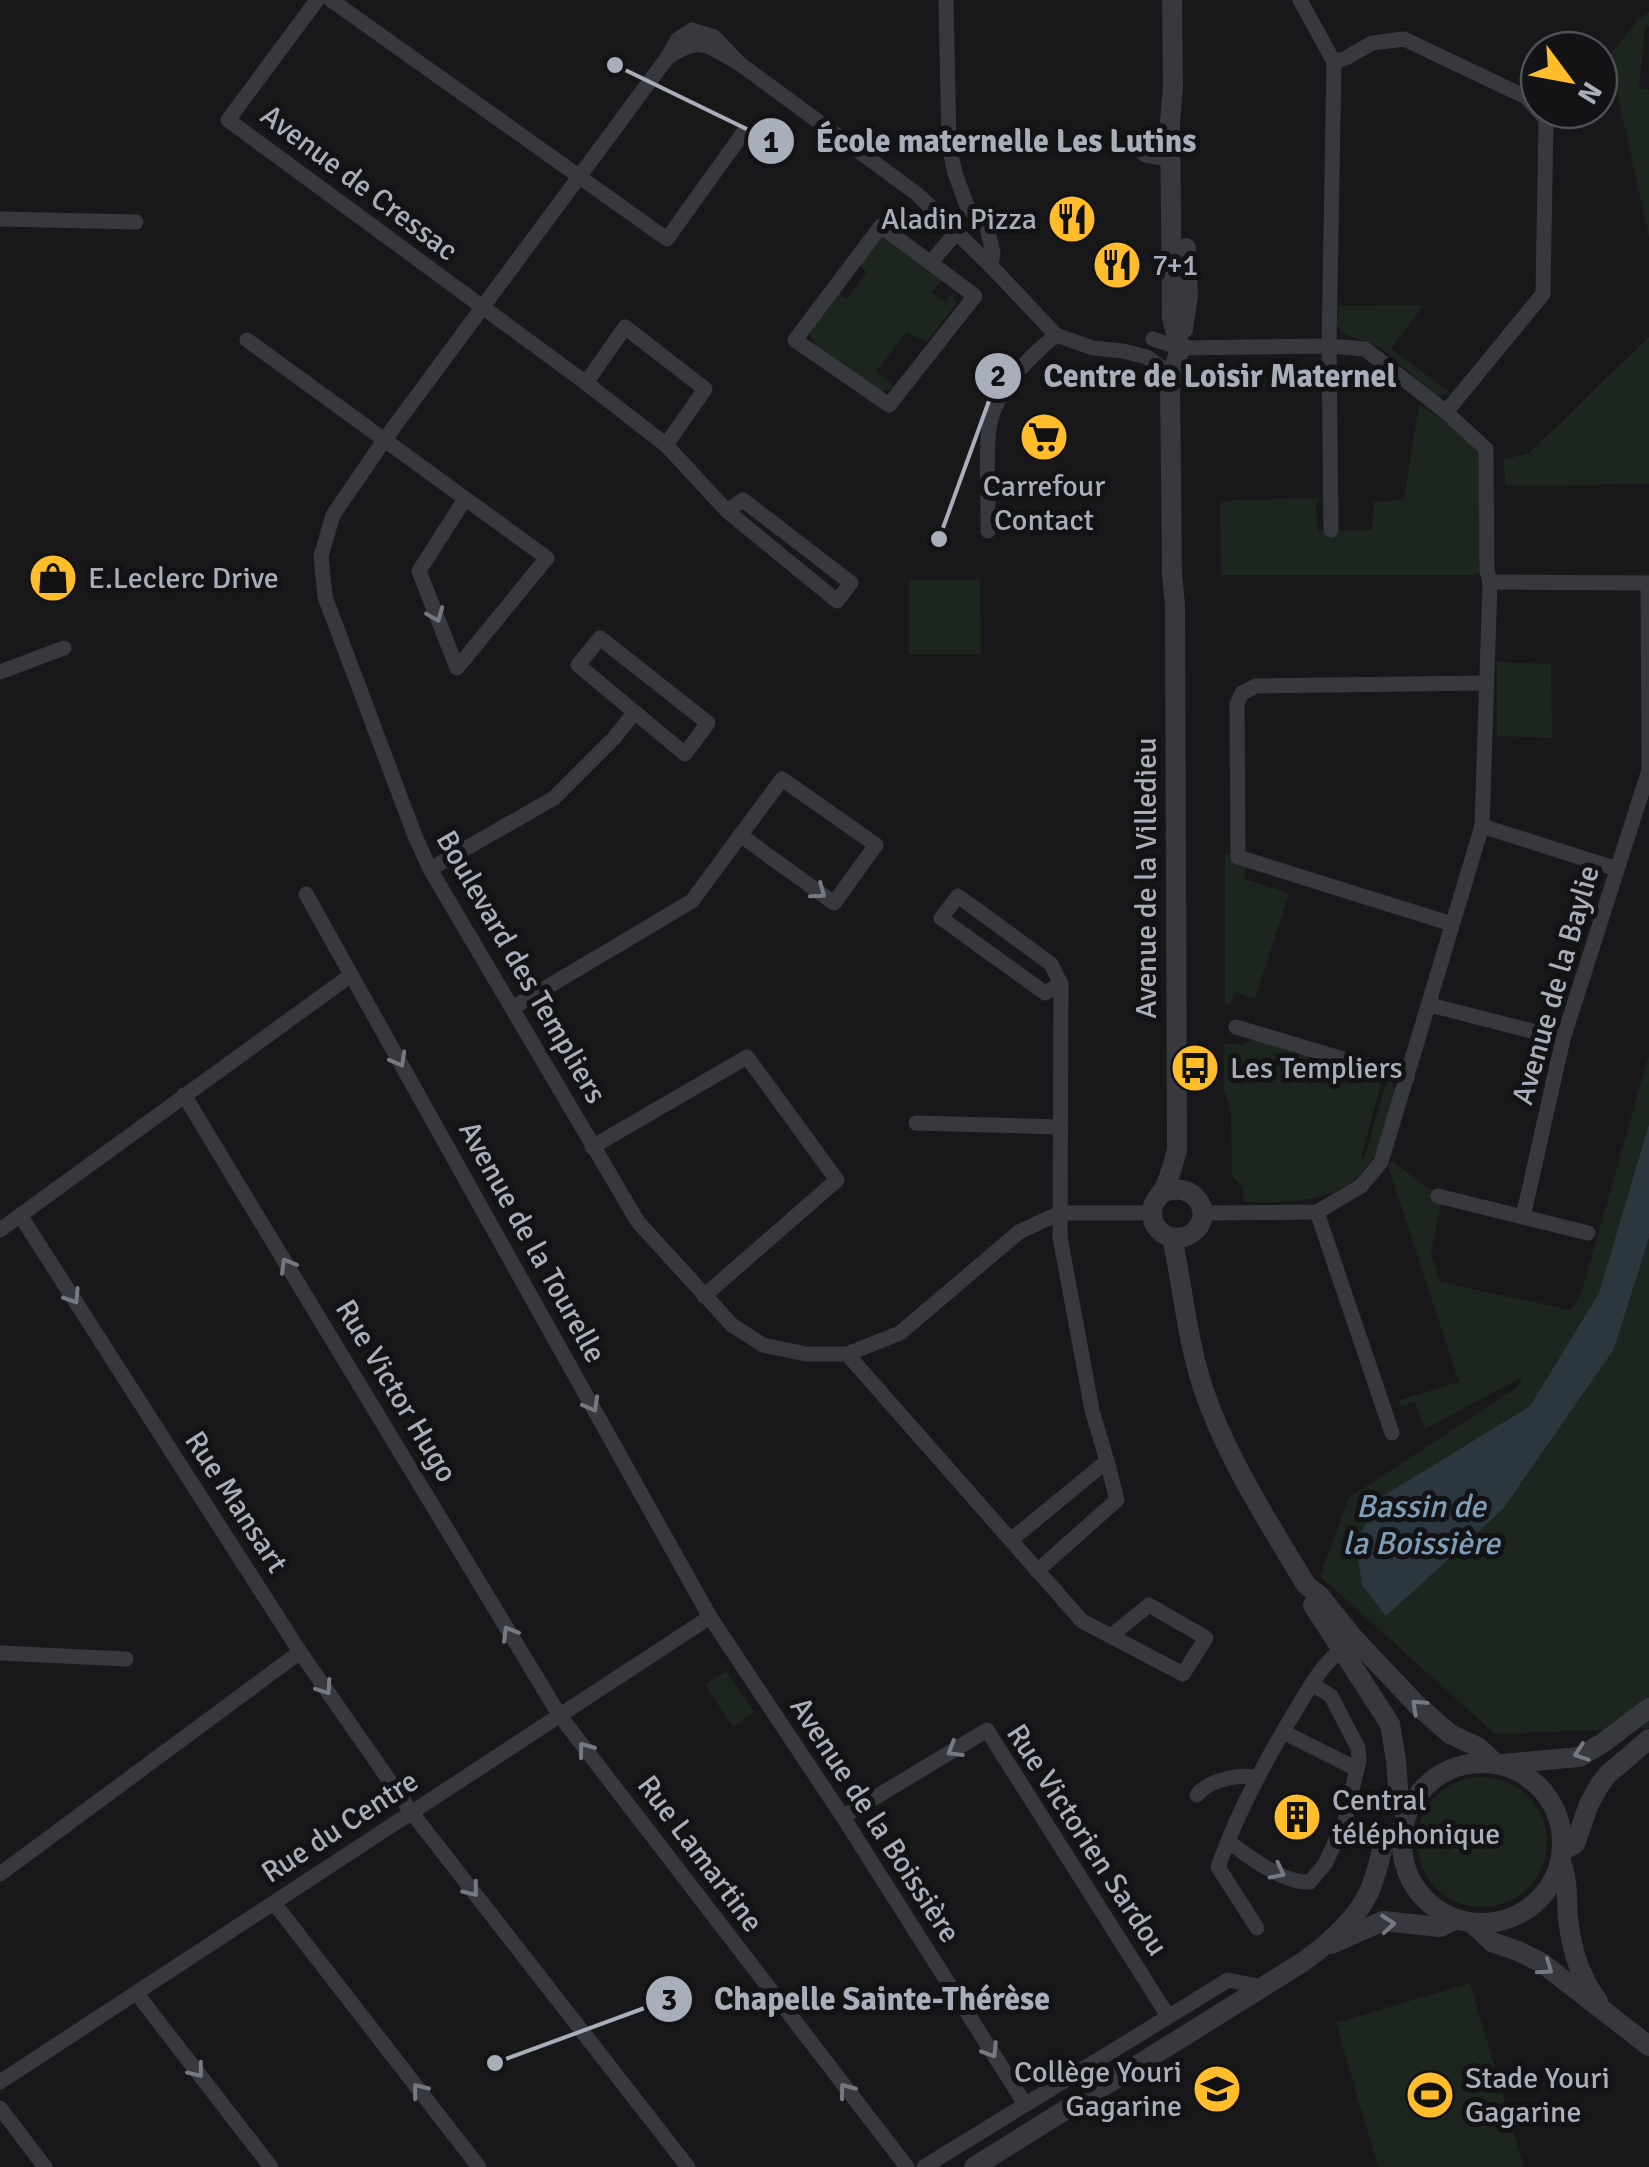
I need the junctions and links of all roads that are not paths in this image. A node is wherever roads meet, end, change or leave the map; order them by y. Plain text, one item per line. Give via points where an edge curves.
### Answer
1 (318, 0) edge
2 (331, 0) edge
3 (946, 0) edge
4 (1172, 0) edge
5 (1300, 0) edge
6 (1334, 62) junction
7 (1173, 87) junction
8 (743, 133) dead end
9 (580, 177) junction
10 (968, 206) junction
11 (0, 220) edge
12 (136, 222) dead end
13 (956, 232) junction
14 (977, 252) junction
15 (931, 262) junction
16 (992, 266) junction
17 (482, 308) junction
18 (1172, 318) junction
19 (1056, 335) junction
20 (1153, 339) junction
21 (247, 340) dead end
22 (1329, 346) junction
23 (1180, 348) junction
24 (1123, 350) junction
25 (1147, 357) junction
26 (1170, 383) junction
27 (586, 384) junction
28 (1446, 412) junction
29 (385, 440) junction
30 (666, 445) junction
31 (465, 500) junction
32 (727, 511) junction
33 (1331, 530) dead end
34 (988, 531) dead end
35 (1490, 582) junction
36 (1175, 605) junction
37 (64, 648) dead end
38 (0, 672) edge
39 (1486, 683) junction
40 (635, 712) junction
41 (1649, 770) edge
42 (1482, 826) junction
43 (740, 835) junction
44 (430, 869) junction
45 (1617, 869) junction
46 (306, 894) dead end
47 (1452, 924) junction
48 (351, 975) junction
49 (1060, 984) junction
50 (1430, 1005) junction
51 (512, 1008) junction
52 (1236, 1027) dead end
53 (1563, 1039) junction
54 (1407, 1078) junction
55 (184, 1095) junction
56 (916, 1123) dead end
57 (1061, 1127) junction
58 (592, 1148) junction
59 (1177, 1150) junction
60 (1190, 1192) junction
61 (1162, 1193) junction
62 (1438, 1196) dead end
63 (1317, 1212) junction
64 (1202, 1213) junction
65 (1060, 1214) junction
66 (1152, 1214) junction
67 (20, 1215) junction
68 (1523, 1217) junction
69 (0, 1230) edge
70 (1588, 1233) dead end
71 (1180, 1237) junction
72 (704, 1296) junction
73 (847, 1354) junction
74 (1392, 1432) dead end
75 (1107, 1461) junction
76 (1011, 1540) junction
77 (1037, 1571) junction
78 (1306, 1584) junction
79 (710, 1616) junction
80 (1112, 1635) junction
81 (1341, 1650) junction
82 (300, 1652) junction
83 (0, 1653) edge
84 (126, 1659) dead end
85 (1312, 1684) junction
86 (1649, 1708) edge
87 (560, 1716) junction
88 (1283, 1732) junction
89 (1649, 1739) edge
90 (1498, 1764) junction
91 (1357, 1769) junction
92 (1256, 1778) junction
93 (1196, 1795) dead end
94 (412, 1813) junction
95 (843, 1817) junction
96 (1404, 1823) junction
97 (1228, 1840) junction
98 (1561, 1856) junction
99 (0, 1874) edge
100 (274, 1903) junction
101 (1464, 1922) junction
102 (1257, 1928) dead end
103 (1324, 1946) junction
104 (1262, 1987) junction
105 (137, 1994) junction
106 (1168, 2016) junction
107 (1615, 2022) junction
108 (1649, 2046) edge
109 (0, 2082) edge
110 (1025, 2104) junction
111 (0, 2108) edge
112 (45, 2167) edge
113 (271, 2167) edge
114 (479, 2167) edge
115 (688, 2167) edge
116 (907, 2167) edge
117 (924, 2167) edge
118 (974, 2167) edge

1 - 17 street, Avenue de Cressac via 228,120
2 - 9 street
3 - 10 street via 949,145
4 - 7 street, Avenue de la Villedieu
5 - 6 street
6 - 22 street
6 - 28 street via 1372,44 1404,40 1526,97 1546,119 1543,294
7 - 18 street, Avenue de la Villedieu
7 - 23 street, Avenue de la Villedieu via 1188,296
8 - 9 street via 667,239
9 - 13 street, Boulevard des Templiers via 678,39 692,30 714,36 740,64 917,194
9 - 17 street, Boulevard des Templiers
10 - 14 street
10 - 16 street via 987,228
11 - 12 street
13 - 14 street, Boulevard des Templiers
13 - 15 street
14 - 16 street, Boulevard des Templiers
15 - 15 street via 881,226 795,340 889,405 974,296
16 - 19 street, Boulevard des Templiers
17 - 27 street
17 - 29 street, Boulevard des Templiers
18 - 20 street
18 - 23 street, Avenue de la Villedieu
19 - 24 street
19 - 34 street via 1029,358 996,403 989,428
20 - 23 street
20 - 24 street
21 - 29 street
22 - 23 street
22 - 28 street via 1364,349
22 - 33 street
23 - 25 street
23 - 26 street, Avenue de la Villedieu
23 - 36 street, Avenue de la Villedieu via 1183,490
24 - 25 street
25 - 26 street
26 - 36 street, Avenue de la Villedieu
27 - 30 street
27 - 30 street via 625,328 678,368 704,389
28 - 35 street via 1486,449
29 - 31 street
29 - 44 street, Boulevard des Templiers via 333,515 322,570 325,597
30 - 32 street
31 -> 31 street via 418,571 458,668 546,558
32 - 32 street via 742,500 851,583 837,600
35 - 39 street
35 - 41 street, Avenue de la Baylie via 1648,583
36 - 59 street, Avenue de la Villedieu
37 - 38 street
39 - 42 street
39 - 47 street via 1256,686 1237,704 1238,857
40 - 40 street via 685,754 708,723 600,638 578,665
40 - 44 street via 554,798
41 - 45 street, Avenue de la Baylie
42 - 45 street
42 - 47 street
43 -> 43 street via 834,902 876,845 782,779
43 - 51 street via 692,901
44 - 51 street, Boulevard des Templiers
45 - 53 street, Avenue de la Baylie
46 - 48 street, Avenue de la Tourelle
47 - 50 street
48 - 55 street
48 -> 79 street, Avenue de la Tourelle
49 - 49 street via 1051,964 958,896 941,918 1045,993
49 - 57 street
50 - 53 street
50 - 54 street
51 - 58 street, Boulevard des Templiers
52 - 54 street
53 - 68 street, Avenue de la Baylie
54 - 63 street via 1382,1162 1361,1186
55 - 67 street
87 -> 55 street, Rue Victor Hugo
56 - 57 street
57 - 65 street
58 - 72 street, Boulevard des Templiers via 638,1222
58 - 72 street via 746,1057 837,1180
59 - 60 street, Avenue de la Villedieu
59 - 61 street, Avenue de la Villedieu
60 - 61 street
60 - 64 street
61 - 66 street
62 - 68 street
63 - 64 street
63 - 74 street
64 - 71 street via 1198,1226
65 - 66 street, Boulevard des Templiers
65 - 73 street, Boulevard des Templiers via 1019,1232 900,1333
65 - 75 street via 1088,1390
66 - 71 street via 1158,1229
67 - 69 street
67 -> 82 street, Rue Mansart
68 - 70 street
71 - 78 street via 1180,1284 1202,1385 1241,1476
72 - 73 street, Boulevard des Templiers via 763,1345
73 - 76 street
75 - 76 street
75 - 77 street via 1117,1500
76 - 77 street
77 - 80 street via 1082,1621
78 - 81 street
90 -> 78 street via 1416,1704
79 - 87 street, Rue du Centre
79 - 95 street, Avenue de la Boissière
80 - 80 street via 1183,1674 1206,1638 1149,1604
81 - 85 street
81 - 96 street via 1390,1724
82 -> 94 street, Rue Mansart
82 - 99 street
83 - 84 street
85 - 88 street
85 - 91 street via 1338,1708 1358,1748
86 -> 90 street via 1586,1754
87 - 94 street, Rue du Centre
116 -> 87 street, Rue Lamartine
88 - 91 street
88 - 92 street
89 - 98 street via 1608,1774 1588,1804 1575,1844
90 - 96 street via 1468,1764 1441,1774 1420,1792
90 - 98 street via 1548,1796 1560,1822
97 -> 91 street via 1299,1883 1310,1882 1345,1822
92 - 93 street via 1240,1776
92 - 97 street
94 - 100 street, Rue du Centre
94 -> 115 street, Rue Mansart
106 -> 95 street, Rue Victorien Sardou via 987,1730
95 -> 110 street, Avenue de la Boissière
96 - 101 street via 1402,1853 1418,1894
96 - 103 street via 1385,1838 1368,1896
97 - 102 street via 1218,1868
98 - 101 street via 1549,1888 1528,1909 1502,1922
98 - 107 street via 1572,1945 1590,1990
100 - 105 street, Rue du Centre
114 -> 100 street
103 -> 101 street via 1383,1921 1440,1927
101 -> 107 street via 1542,1963
103 - 104 street
104 - 106 street via 1228,1980
104 - 118 street
105 - 109 street, Rue du Centre
105 -> 113 street
106 - 110 street
107 - 108 street
110 - 117 street
111 - 112 street

